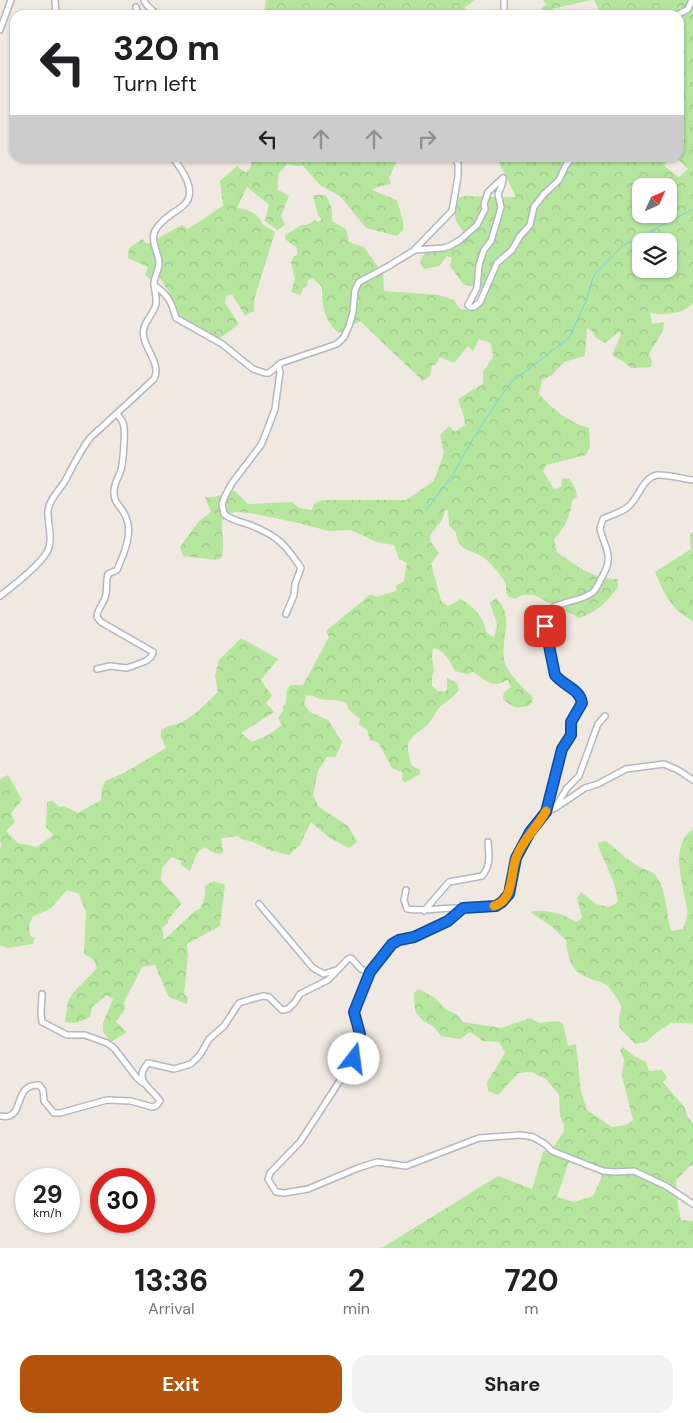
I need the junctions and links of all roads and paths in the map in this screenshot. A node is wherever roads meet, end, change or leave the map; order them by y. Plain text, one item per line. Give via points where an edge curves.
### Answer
1 (11, 0) edge
2 (144, 0) edge
3 (692, 0) edge
4 (136, 6) dead end
5 (137, 10) edge
6 (153, 10) edge
7 (684, 11) edge
8 (0, 30) edge
9 (176, 162) edge
10 (457, 162) edge
11 (569, 162) edge
12 (415, 250) junction
13 (154, 285) junction
14 (278, 365) junction
15 (117, 414) junction
16 (693, 480) edge
17 (0, 596) edge
18 (286, 614) dead end
19 (97, 669) dead end
20 (605, 716) dead end
21 (693, 780) edge
22 (554, 808) junction
23 (546, 812) junction
24 (488, 842) dead end
25 (406, 890) dead end
26 (259, 904) dead end
27 (463, 908) junction
28 (424, 911) junction
29 (339, 969) junction
30 (370, 972) junction
31 (42, 994) dead end
32 (144, 1084) junction
33 (0, 1116) edge
34 (693, 1204) edge

1 - 8 street
2 - 6 street
3 - 7 street
4 - 5 street
9 - 13 street via 186,178 190,194 184,205 162,222 153,235 159,260
10 - 12 street via 458,177 452,211
11 - 12 street via 559,180 534,207 530,225 512,250 497,263 480,302 474,307 468,305 477,288 479,265 498,218 501,207 498,194 503,178 488,192 485,210 477,225 460,240 443,248
12 - 14 street via 359,282 350,326 337,344
13 - 14 street via 170,300 176,318 222,344 253,370 269,373
13 - 15 street via 156,304 143,330 156,374
14 - 18 street via 275,409 266,433 261,445 232,483 222,504 224,514 229,518 252,526 287,546 300,568
15 - 17 street via 90,438 51,501 47,552
15 - 19 street via 125,429 121,469 114,492 129,528 126,549 118,570 108,574 106,595 97,617 100,622 153,652 146,661 127,668 110,666
16 - 23 street via 654,476 646,481 632,503 604,519 600,528 608,560 594,591 558,605 546,615 545,626 555,675 580,695 582,703 571,722 571,735 562,749
20 - 22 street via 598,724 579,776
21 - 22 street via 664,764 626,769 585,788
22 - 23 street
23 - 27 street via 516,858 506,898 496,906
24 - 28 street via 489,862 482,876 449,882
25 - 28 street via 404,900 407,908
26 - 29 street via 313,968 324,974
27 - 28 street
27 - 30 street via 448,921 392,944
29 - 30 street via 351,958
29 - 32 street via 328,980 300,994 288,1009 279,1008 269,997 263,996 238,1003 224,1026 209,1039 191,1064 174,1070 148,1063 142,1077
30 - 34 street via 354,1012 360,1034 354,1059 300,1142 270,1173 268,1180 276,1192 308,1188 377,1162 406,1166 479,1138 521,1135 533,1137 552,1151 603,1171 634,1171 666,1186
31 - 32 street via 42,1022 67,1035 85,1034 107,1043
32 - 33 street via 160,1101 156,1106 108,1100 54,1113 44,1101 43,1090 34,1085 22,1092 13,1113

